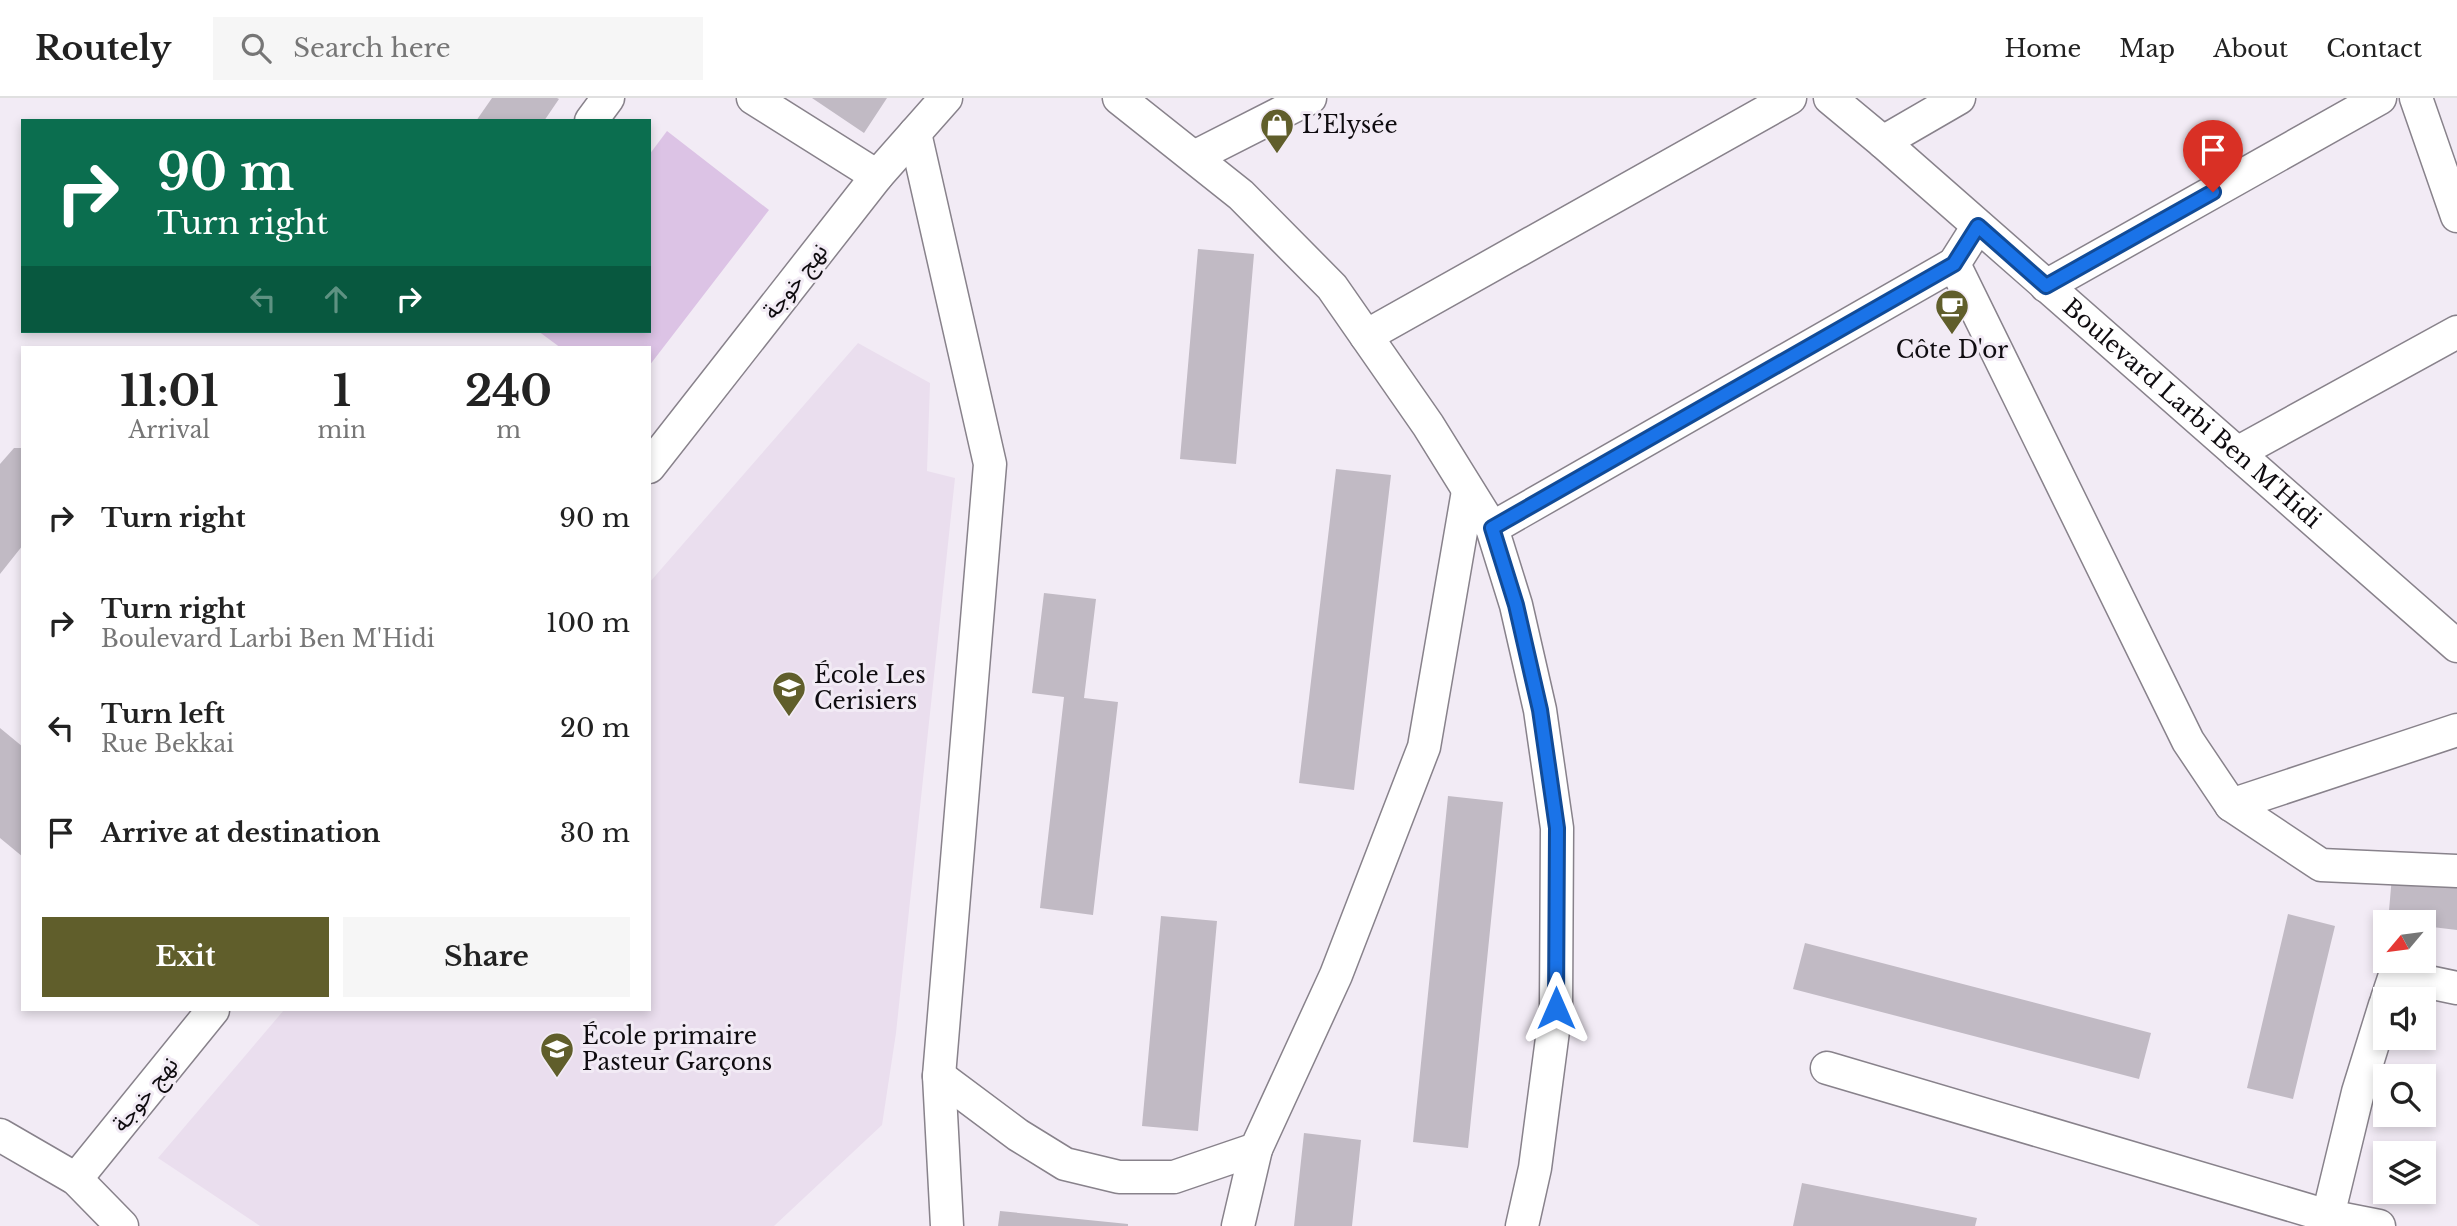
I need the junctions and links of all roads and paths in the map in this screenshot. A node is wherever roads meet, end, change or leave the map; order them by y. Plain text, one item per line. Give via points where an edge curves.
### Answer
1 (608, 98) edge
2 (753, 98) edge
3 (946, 98) edge
4 (1119, 98) edge
5 (1310, 98) edge
6 (1790, 98) edge
7 (1830, 98) edge
8 (1959, 98) edge
9 (2380, 98) edge
10 (2416, 98) edge
11 (593, 119) edge
12 (915, 133) junction
13 (1883, 142) junction
14 (1194, 157) junction
15 (877, 176) junction
16 (2457, 216) edge
17 (1978, 226) junction
18 (1954, 264) junction
19 (2046, 286) junction
20 (2457, 332) edge
21 (1366, 336) junction
22 (2237, 453) junction
23 (651, 464) edge
24 (1468, 491) junction
25 (1492, 528) junction
26 (2457, 646) edge
27 (2457, 730) edge
28 (2231, 804) junction
29 (2457, 871) edge
30 (2391, 987) edge
31 (2457, 988) edge
32 (212, 1011) edge
33 (2373, 1044) edge
34 (1826, 1068) dead end
35 (939, 1076) junction
36 (0, 1135) edge
37 (1256, 1149) junction
38 (76, 1179) junction
39 (2328, 1216) junction
40 (122, 1226) edge
41 (947, 1226) edge
42 (1238, 1226) edge
43 (1522, 1226) edge
44 (2379, 1226) edge

1 - 11 street
2 - 15 street
3 - 12 street, نهج خوجة
4 - 14 street
5 - 14 street
6 - 21 street
7 - 13 street, Boulevard Larbi Ben M'Hidi
8 - 13 street
9 - 19 street
10 - 16 street
12 - 15 street, نهج خوجة
12 - 35 street via 990,464
13 - 17 street, Boulevard Larbi Ben M'Hidi
14 - 21 street via 1241,195 1332,287
15 - 23 street, نهج خوجة
17 - 18 street
17 - 19 street, Boulevard Larbi Ben M'Hidi
18 - 25 street
18 - 28 street via 2188,741
19 - 22 street, Boulevard Larbi Ben M'Hidi
20 - 22 street
21 - 24 street
22 - 26 street, Boulevard Larbi Ben M'Hidi
24 - 25 street
24 - 37 street via 1424,747 1336,975
25 - 43 street via 1516,605 1540,710 1557,828 1556,1008 1535,1168
27 - 28 street
28 - 29 street via 2321,865
30 - 31 street via 2395,975
32 - 38 street, نهج خوجة
33 - 39 street
34 - 39 street
35 - 37 street via 1065,1164 1119,1177 1174,1177
35 - 41 street
36 - 38 street
37 - 42 street
38 - 40 street
39 - 44 street

